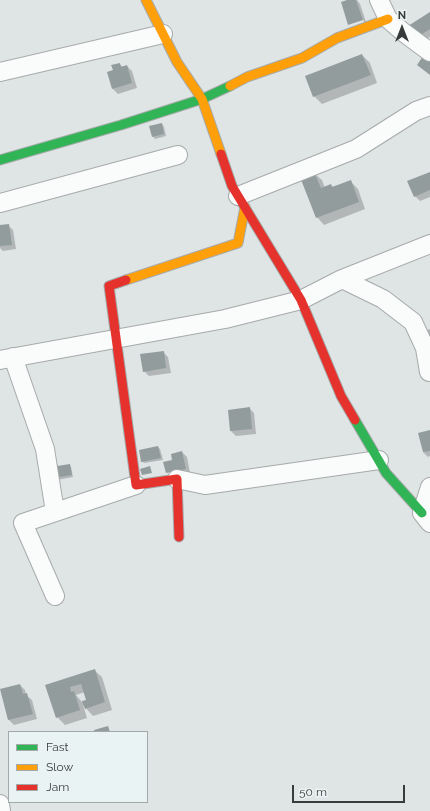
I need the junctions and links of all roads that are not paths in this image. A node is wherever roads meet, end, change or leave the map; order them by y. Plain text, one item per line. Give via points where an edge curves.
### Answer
1 (146, 0) edge
2 (379, 0) edge
3 (388, 19) junction
4 (163, 34) junction
5 (430, 52) edge
6 (0, 72) edge
7 (202, 99) junction
8 (430, 106) edge
9 (178, 155) dead end
10 (0, 160) edge
11 (241, 202) junction
12 (0, 203) edge
13 (430, 244) edge
14 (342, 280) junction
15 (301, 300) junction
16 (116, 338) junction
17 (6, 359) edge
18 (430, 372) edge
19 (379, 460) junction
20 (177, 479) junction
21 (136, 485) junction
22 (430, 487) edge
23 (55, 512) junction
24 (426, 518) edge
25 (179, 536) dead end
26 (55, 596) dead end
27 (0, 804) edge
28 (1, 811) edge

1 - 4 street
2 - 3 street
3 - 5 street
3 - 7 street via 337,38 302,58 247,77
4 - 6 street
4 - 7 street via 177,62
7 - 10 street
7 - 11 street via 232,186
8 - 11 street via 416,111 356,149
9 - 12 street
11 - 15 street
11 - 16 street via 238,243 109,286
13 - 14 street
14 - 15 street
14 - 18 street via 382,299 413,322 425,348
15 - 16 street via 225,319
15 - 19 street via 341,396
16 - 17 street
16 - 21 street
17 - 23 street via 45,449
19 - 20 street via 205,485
19 - 24 street via 386,473
20 - 21 street
20 - 25 street
21 - 23 street
22 - 24 street
23 - 26 street via 23,523
27 - 28 street

